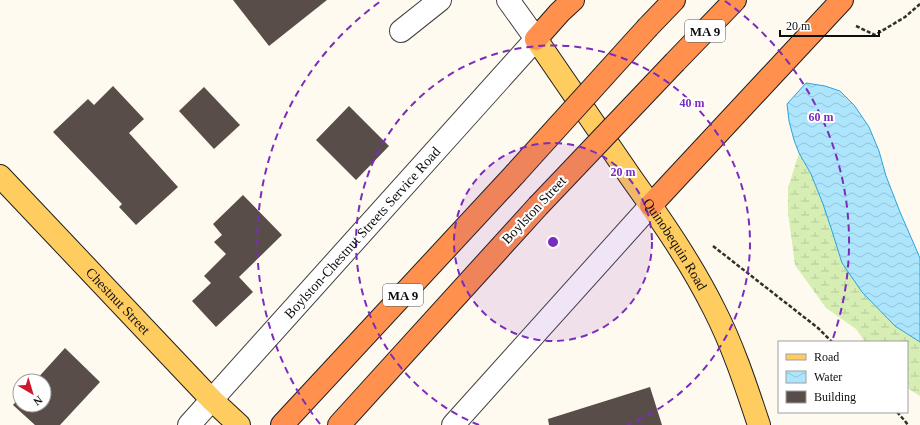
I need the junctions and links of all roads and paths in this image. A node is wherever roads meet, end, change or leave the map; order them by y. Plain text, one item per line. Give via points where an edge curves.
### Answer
1 (440, 0) edge
2 (508, 0) edge
3 (573, 0) edge
4 (674, 0) edge
5 (735, 0) edge
6 (842, 0) edge
7 (920, 4) edge
8 (852, 24) dead end
9 (401, 31) dead end
10 (536, 39) junction
11 (0, 176) edge
12 (651, 205) junction
13 (711, 245) dead end
14 (831, 341) edge
15 (212, 400) junction
16 (899, 413) edge
17 (286, 420) edge
18 (189, 425) edge
19 (239, 425) edge
20 (339, 425) edge
21 (453, 425) edge
22 (759, 425) edge
23 (908, 425) edge

1 - 9 street
2 - 10 street
3 - 10 highway
4 - 17 highway, MA 9, bridge
5 - 20 highway, Boylston Street / MA 9, bridge via 538,206
6 - 12 highway
7 - 8 path via 905,17 875,35
10 - 12 main road, Quinobequin Road
10 - 15 street, Boylston-Chestnut Streets Service Road
11 - 15 main road, Chestnut Street
12 - 21 street
12 - 22 main road, Quinobequin Road via 678,245 714,309 738,365
13 - 14 path via 818,328
15 - 18 street, Boylston-Chestnut Streets Service Road
15 - 19 main road, Chestnut Street
16 - 23 path

